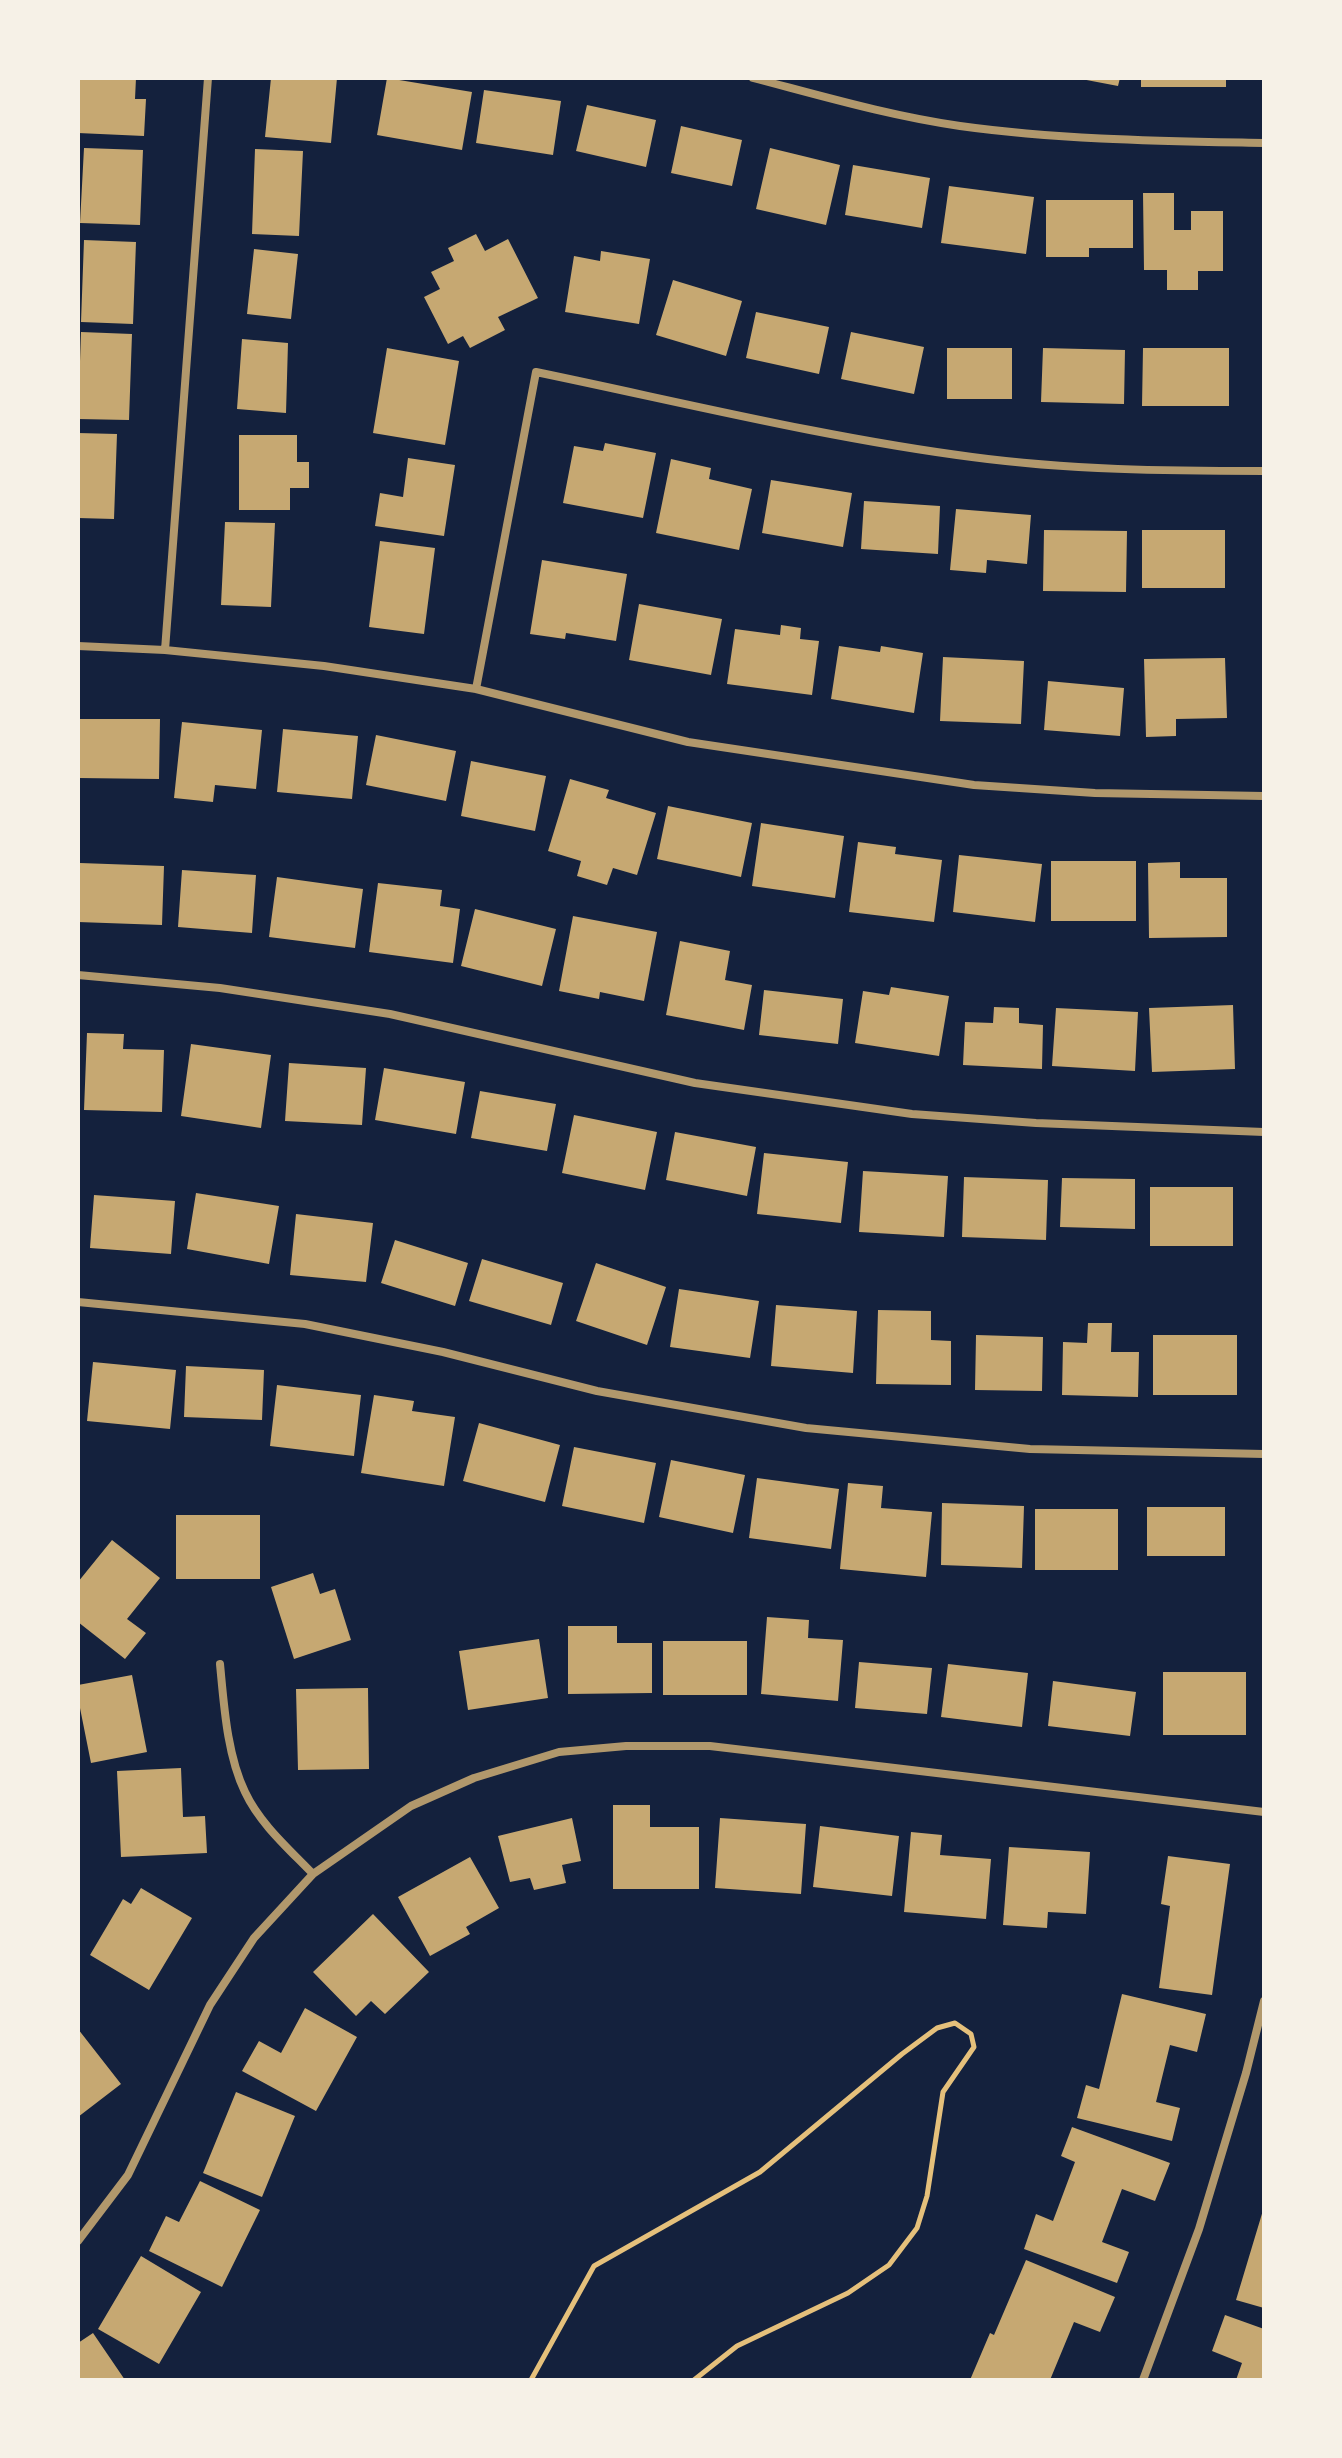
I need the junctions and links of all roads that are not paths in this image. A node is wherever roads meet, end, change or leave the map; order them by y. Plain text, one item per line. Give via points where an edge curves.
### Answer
1 (208, 78) edge
2 (753, 78) edge
3 (1264, 143) edge
4 (1264, 471) edge
5 (78, 646) edge
6 (165, 650) junction
7 (476, 689) junction
8 (1264, 796) edge
9 (78, 975) edge
10 (1264, 1132) edge
11 (78, 1302) edge
12 (1264, 1454) edge
13 (220, 1664) dead end
14 (1264, 1812) edge
15 (313, 1874) junction
16 (1264, 2001) edge
17 (78, 2226) edge
18 (82, 2237) edge
19 (1143, 2380) edge

1 - 6 street
2 - 3 street via 960,126 1062,137
4 - 7 street via 1097,470 971,457 536,372
5 - 6 street
6 - 7 street
7 - 8 street via 688,742 974,785
9 - 10 street via 220,988 390,1014 695,1083 912,1114
11 - 12 street via 305,1324 597,1391 806,1428 1030,1449
13 - 15 street via 226,1729 245,1792 272,1832
14 - 15 street via 710,1746 626,1746 559,1752 474,1778 411,1806
15 - 18 street via 254,1938 210,2005 128,2175
16 - 19 street via 1199,2229
17 - 18 street

